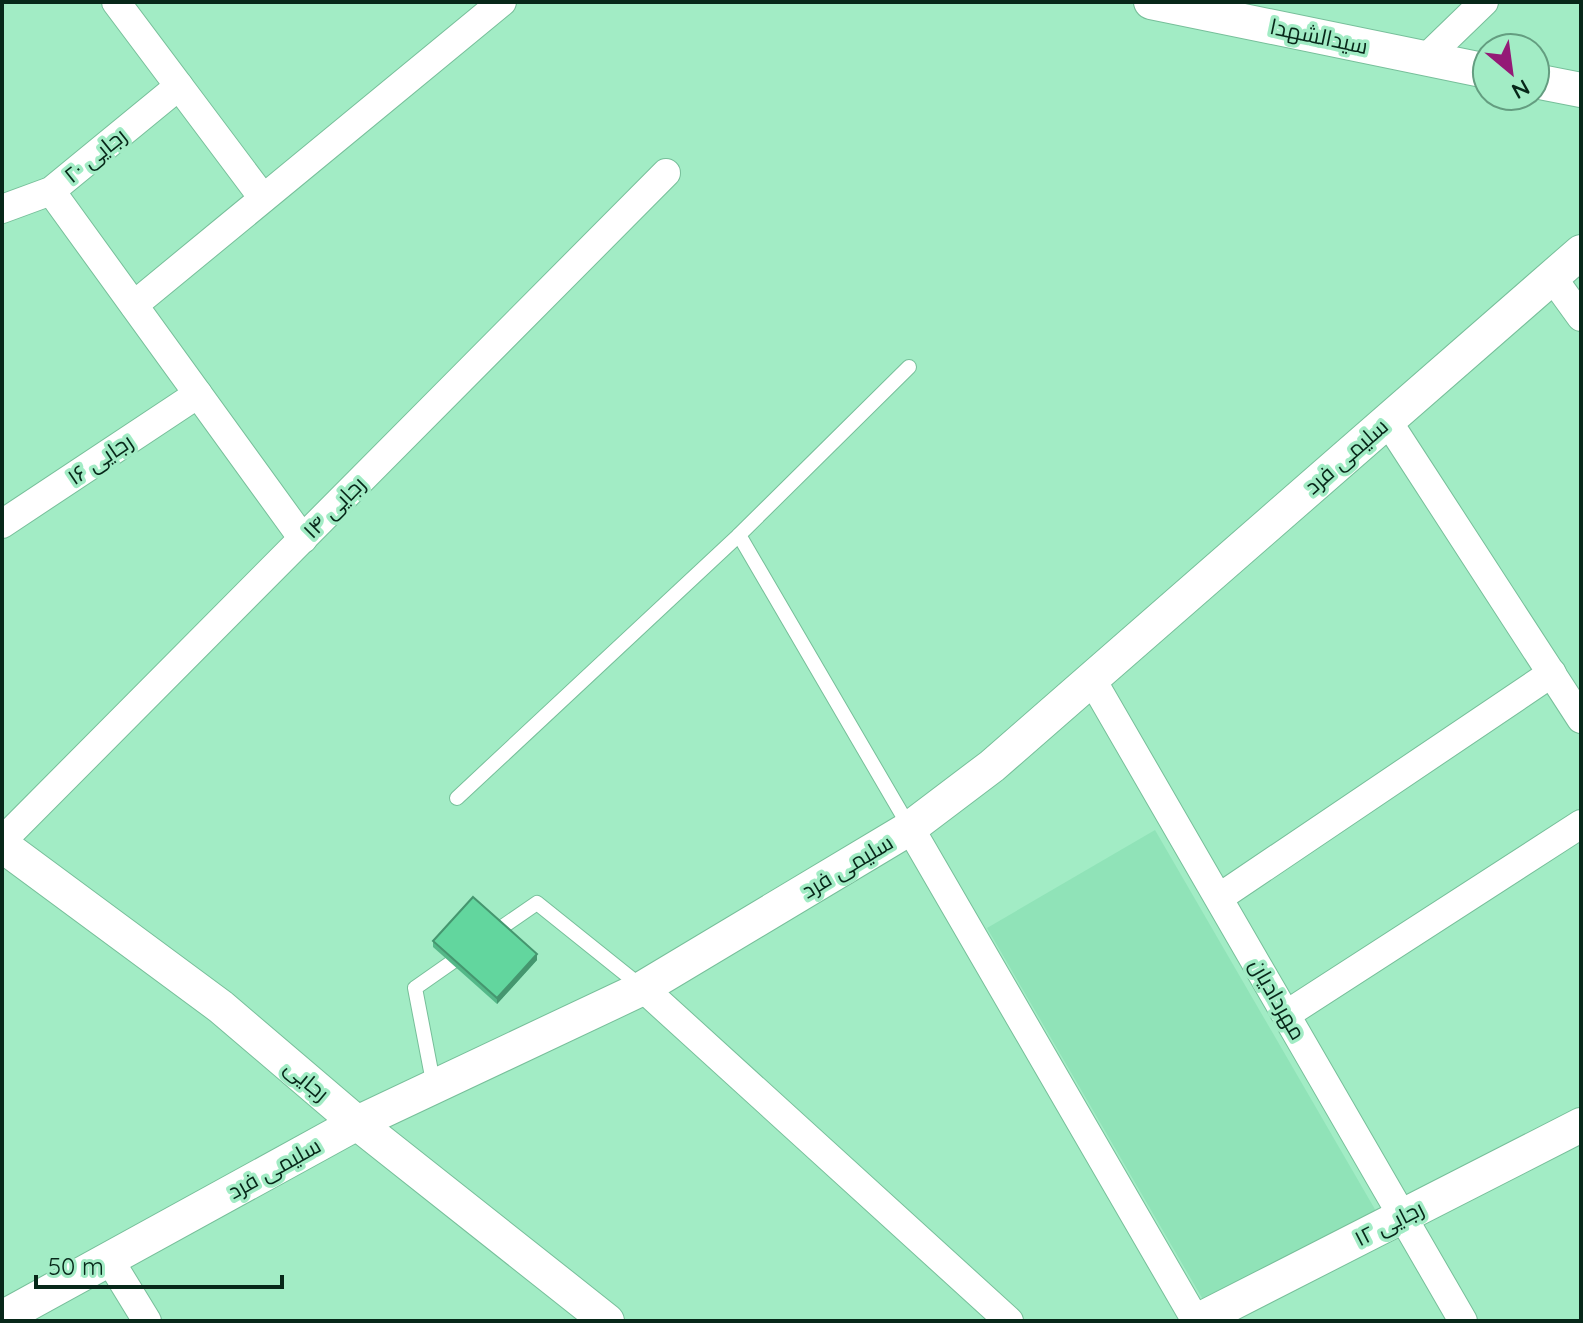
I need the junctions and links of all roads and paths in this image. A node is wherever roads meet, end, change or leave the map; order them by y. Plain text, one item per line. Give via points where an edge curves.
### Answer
1 (116, 2) edge
2 (502, 2) edge
3 (1151, 2) edge
4 (1484, 2) edge
5 (1426, 58) junction
6 (1471, 68) edge
7 (1551, 84) edge
8 (179, 86) junction
9 (1581, 90) edge
10 (666, 173) dead end
11 (51, 191) junction
12 (263, 198) junction
13 (2, 209) edge
14 (1581, 252) edge
15 (1552, 277) junction
16 (134, 305) junction
17 (1581, 317) edge
18 (909, 367) dead end
19 (198, 394) junction
20 (1387, 420) junction
21 (2, 524) edge
22 (739, 535) junction
23 (303, 539) junction
24 (1552, 673) junction
25 (1091, 678) junction
26 (1581, 719) edge
27 (457, 798) dead end
28 (1581, 824) edge
29 (910, 828) junction
30 (2, 843) edge
31 (1220, 897) junction
32 (643, 988) junction
33 (1287, 1014) junction
34 (434, 1087) junction
35 (357, 1123) junction
36 (1581, 1125) edge
37 (1403, 1216) junction
38 (109, 1259) junction
39 (2, 1318) edge
40 (147, 1321) edge
41 (607, 1321) edge
42 (1009, 1321) edge
43 (1197, 1321) edge
44 (1463, 1321) edge

1 - 8 street
2 - 12 street
3 - 5 street, سیدالشهدا
4 - 5 street
5 - 6 street, سیدالشهدا
7 - 9 street
8 - 11 street, رجایی ۲۰
8 - 12 street
10 - 23 street, رجایی ۱۴
11 - 13 street, رجایی ۲۰
11 - 16 street
12 - 16 street
14 - 15 street, سلیمی فرد
15 - 17 street
15 - 20 street, سلیمی فرد
16 - 19 street
18 - 22 lane
19 - 21 street, رجایی ۱۶
19 - 23 street
20 - 24 street
20 - 25 street, سلیمی فرد
22 - 27 lane
22 - 29 lane
23 - 30 street, رجایی ۱۴
24 - 26 street
24 - 31 street
25 - 29 street, سلیمی فرد via 992,766
25 - 31 street, مهردادیان
28 - 33 street
29 - 32 street, سلیمی فرد
29 - 43 street
30 - 35 street, رجایی via 221,1007
31 - 33 street, مهردادیان
32 - 34 street, سلیمی فرد
32 - 34 lane via 537,903 415,988
32 - 42 street
33 - 37 street, مهردادیان
34 - 35 street, سلیمی فرد
35 - 38 street, سلیمی فرد
35 - 41 street, رجایی
36 - 37 street, رجایی ۱۲
37 - 43 street, رجایی ۱۲
37 - 44 street, مهردادیان
38 - 39 street, سلیمی فرد
38 - 40 street

